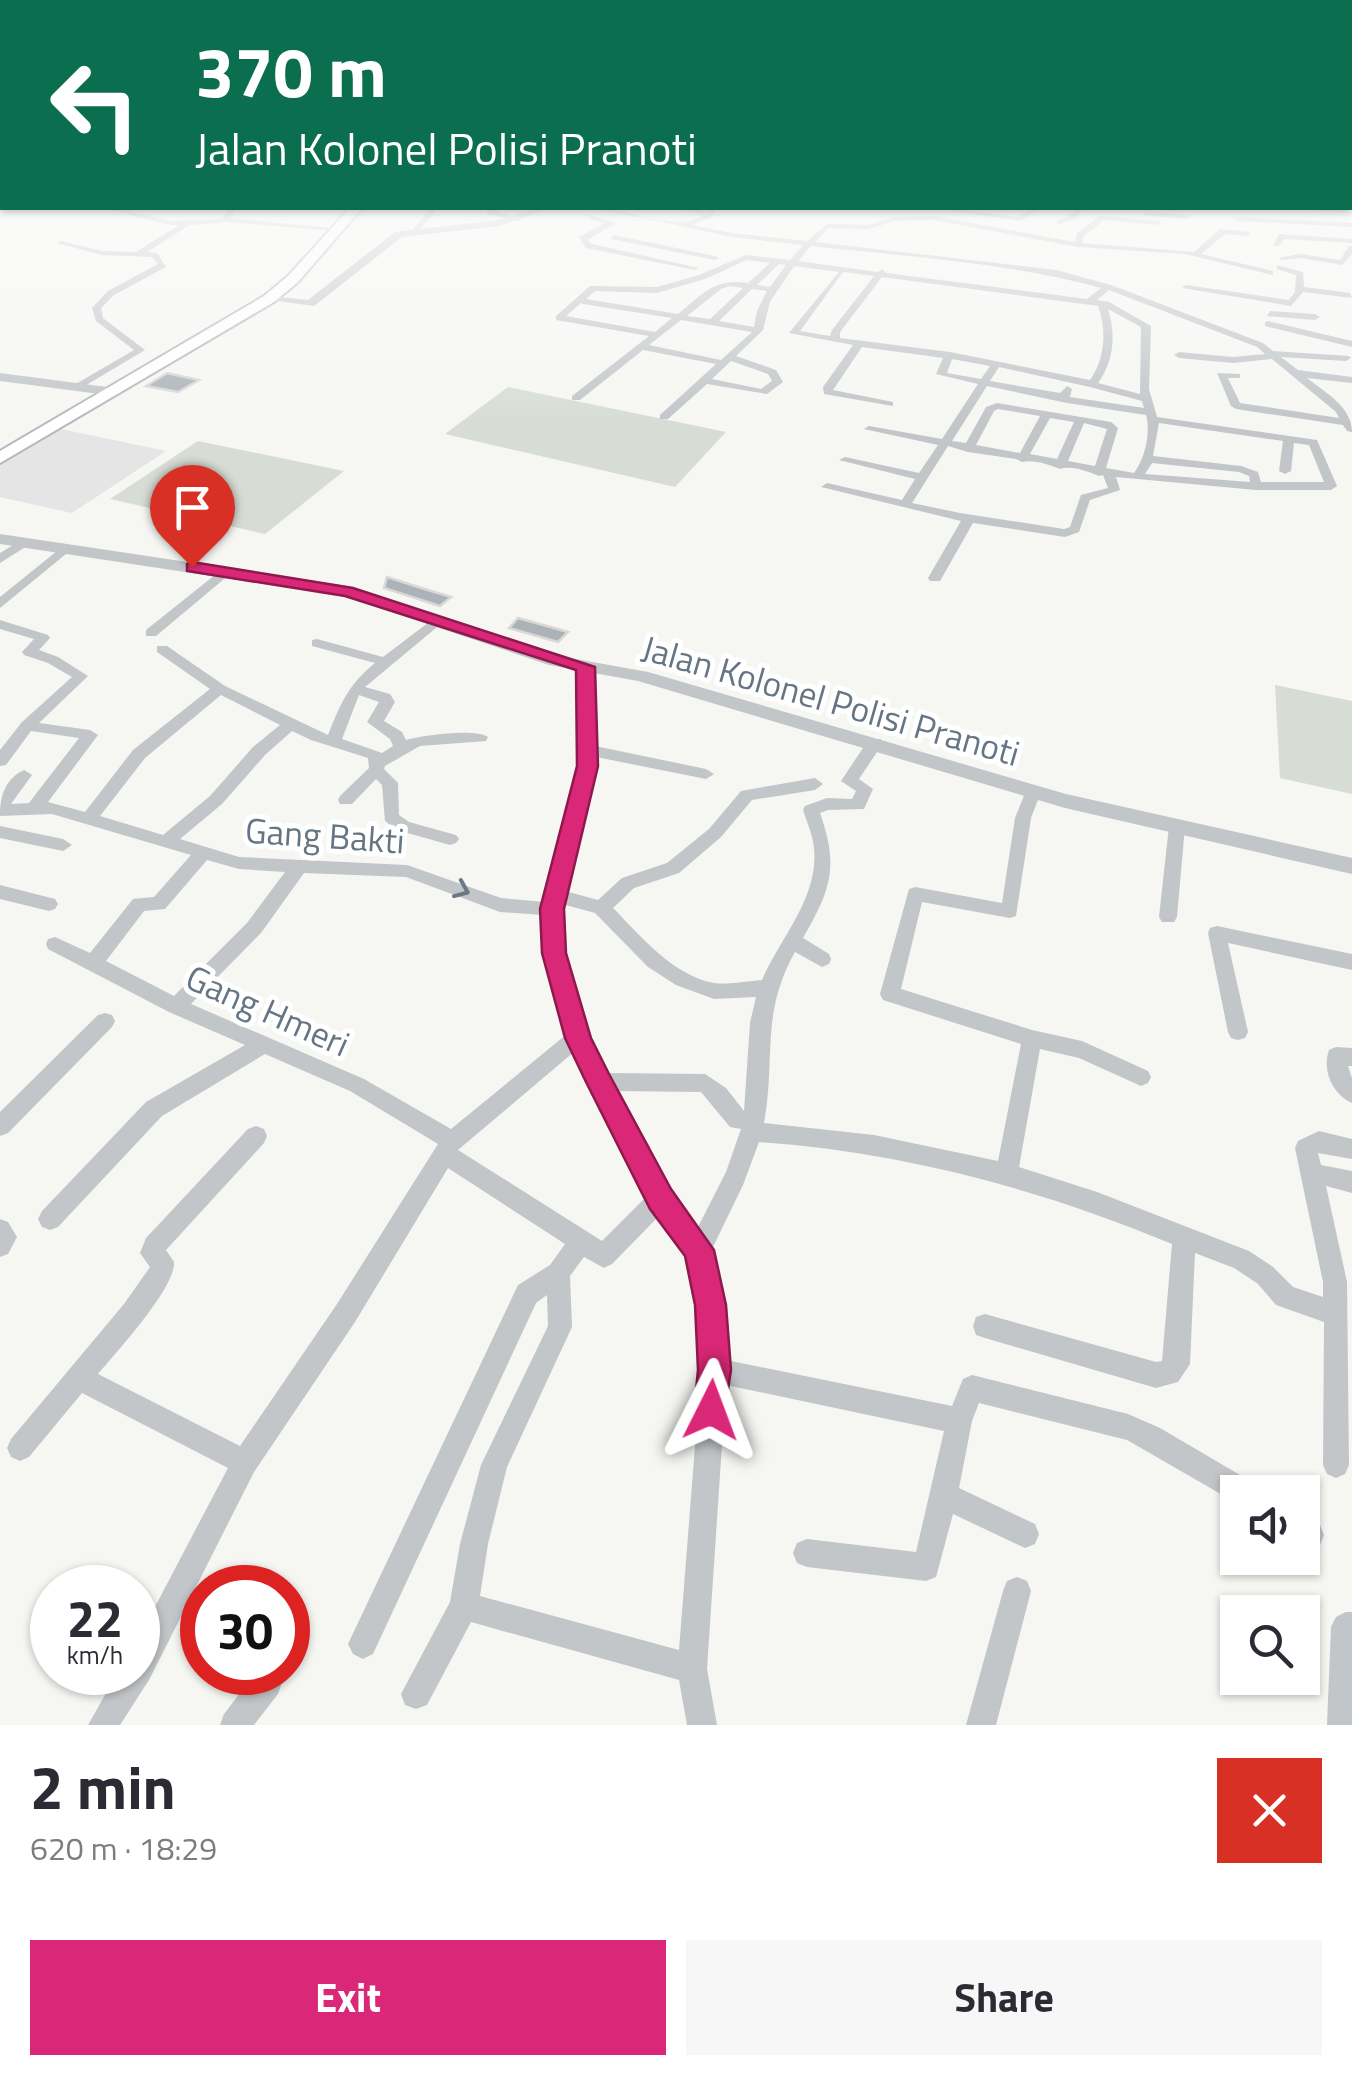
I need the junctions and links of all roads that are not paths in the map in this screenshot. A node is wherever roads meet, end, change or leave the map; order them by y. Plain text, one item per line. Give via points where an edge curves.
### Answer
1 (777, 261) edge
2 (162, 262) edge
3 (305, 262) edge
4 (369, 262) edge
5 (663, 262) edge
6 (717, 262) edge
7 (734, 262) edge
8 (785, 262) edge
9 (793, 262) junction
10 (876, 262) edge
11 (967, 262) edge
12 (1194, 262) edge
13 (1225, 262) edge
14 (1285, 262) edge
15 (1192, 266) dead end
16 (695, 268) dead end
17 (868, 270) junction
18 (882, 272) junction
19 (1270, 273) dead end
20 (840, 274) dead end
21 (751, 286) junction
22 (635, 287) dead end
23 (1108, 288) junction
24 (1297, 289) junction
25 (775, 290) junction
26 (273, 296) junction
27 (1233, 296) junction
28 (1350, 296) edge
29 (583, 301) junction
30 (1095, 302) junction
31 (1275, 302) junction
32 (1291, 304) junction
33 (1178, 312) junction
34 (680, 317) junction
35 (712, 322) junction
36 (1268, 324) junction
37 (1216, 328) junction
38 (759, 329) junction
39 (795, 331) junction
40 (657, 335) junction
41 (833, 339) junction
42 (1351, 340) edge
43 (859, 344) junction
44 (1290, 345) dead end
45 (642, 346) junction
46 (1276, 354) junction
47 (950, 355) junction
48 (1179, 355) dead end
49 (1328, 356) junction
50 (1346, 358) dead end
51 (727, 360) junction
52 (996, 364) junction
53 (1296, 373) junction
54 (1236, 376) dead end
55 (0, 377) edge
56 (704, 380) junction
57 (1073, 380) junction
58 (1352, 380) edge
59 (983, 382) junction
60 (1092, 384) junction
61 (78, 387) junction
62 (114, 392) junction
63 (1063, 397) junction
64 (576, 398) dead end
65 (1146, 399) junction
66 (889, 404) dead end
67 (1047, 414) junction
68 (1151, 415) junction
69 (664, 417) dead end
70 (1080, 420) junction
71 (1351, 426) edge
72 (869, 429) dead end
73 (1289, 438) junction
74 (943, 444) junction
75 (968, 449) junction
76 (0, 458) edge
77 (1022, 459) junction
78 (1146, 459) junction
79 (845, 460) dead end
80 (1060, 466) junction
81 (1285, 471) dead end
82 (1104, 473) junction
83 (922, 477) junction
84 (1137, 478) junction
85 (827, 486) dead end
86 (1256, 486) junction
87 (906, 504) junction
88 (969, 518) junction
89 (0, 539) edge
90 (23, 544) junction
91 (62, 550) junction
92 (0, 559) edge
93 (225, 571) junction
94 (935, 578) dead end
95 (0, 604) edge
96 (437, 620) junction
97 (0, 624) edge
98 (152, 632) dead end
99 (316, 643) dead end
100 (162, 649) dead end
101 (382, 661) junction
102 (586, 667) junction
103 (220, 688) junction
104 (356, 689) junction
105 (293, 722) junction
106 (33, 727) dead end
107 (480, 736) dead end
108 (332, 742) junction
109 (875, 743) junction
110 (401, 748) junction
111 (589, 750) junction
112 (0, 761) edge
113 (377, 767) junction
114 (0, 772) edge
115 (706, 774) dead end
116 (815, 784) dead end
117 (1034, 792) junction
118 (346, 800) dead end
119 (38, 804) junction
120 (0, 808) edge
121 (89, 819) junction
122 (1177, 826) junction
123 (0, 832) edge
124 (450, 839) dead end
125 (168, 841) junction
126 (63, 845) dead end
127 (204, 853) junction
128 (298, 867) junction
129 (1351, 870) edge
130 (0, 892) edge
131 (555, 902) junction
132 (49, 904) dead end
133 (601, 908) junction
134 (1168, 917) dead end
135 (793, 941) junction
136 (55, 944) dead end
137 (822, 959) dead end
138 (95, 961) junction
139 (1352, 962) edge
140 (767, 988) junction
141 (176, 1006) junction
142 (104, 1021) dead end
143 (1238, 1032) dead end
144 (578, 1038) junction
145 (1032, 1039) junction
146 (263, 1045) junction
147 (1352, 1057) edge
148 (1141, 1077) dead end
149 (599, 1082) junction
150 (1352, 1094) edge
151 (0, 1126) edge
152 (745, 1126) junction
153 (256, 1136) dead end
154 (448, 1147) junction
155 (1352, 1148) edge
156 (1006, 1172) junction
157 (1312, 1173) junction
158 (1352, 1182) edge
159 (660, 1199) junction
160 (50, 1219) dead end
161 (0, 1230) edge
162 (1184, 1239) junction
163 (582, 1240) junction
164 (0, 1246) edge
165 (698, 1250) junction
166 (558, 1273) junction
167 (1336, 1314) junction
168 (985, 1326) dead end
169 (714, 1370) junction
170 (77, 1377) junction
171 (1345, 1395) edge
172 (960, 1420) junction
173 (20, 1448) dead end
174 (244, 1463) junction
175 (1336, 1465) dead end
176 (1220, 1478) edge
177 (944, 1495) junction
178 (1025, 1534) dead end
179 (808, 1553) dead end
180 (1017, 1591) dead end
181 (464, 1606) junction
182 (160, 1625) edge
183 (1352, 1627) edge
184 (363, 1644) dead end
185 (692, 1669) junction
186 (416, 1694) dead end
187 (121, 1695) edge
188 (258, 1695) edge
189 (103, 1725) edge
190 (235, 1725) edge
191 (702, 1725) edge
192 (981, 1725) edge
193 (1342, 1725) edge

1 - 21 street
2 - 61 street via 110,293 96,312 140,350
3 - 26 main road
4 - 26 street via 315,301
5 - 16 street
6 - 22 street
7 - 29 street via 666,288 597,287
8 - 9 street
9 - 17 street
9 - 25 street
10 - 17 street
11 - 23 street via 1040,270
12 - 15 street
13 - 19 street
14 - 24 street via 1300,274
17 - 18 street
18 - 30 street
18 - 41 street
20 - 39 street
21 - 25 street
21 - 34 street via 722,285
21 - 35 street
23 - 30 street
23 - 33 street
24 - 28 street
24 - 32 street
25 - 38 street via 760,312
26 - 62 main road
27 - 31 street
27 - 33 street via 1188,283
27 - 37 street
29 - 34 street
29 - 40 street via 559,318
30 - 60 street via 1109,328
30 - 65 street via 1146,326
31 - 32 street
31 - 36 street
32 - 36 street via 1319,312
33 - 37 street
34 - 35 street
34 - 40 street
35 - 38 street
36 - 42 street
37 - 46 street
38 - 39 street
38 - 51 street
39 - 41 street
40 - 45 street
41 - 43 street
43 - 47 street
43 - 66 street via 828,392
44 - 49 street
45 - 51 street
45 - 64 street
46 - 48 street via 1233,360
46 - 49 street
46 - 53 street
47 - 52 street
47 - 59 street via 941,374
49 - 50 street
51 - 56 street
51 - 56 street via 772,372 778,382 763,392
52 - 57 street
52 - 59 street
53 - 58 street
53 - 71 street
54 - 71 street via 1221,375 1236,406
55 - 61 street
56 - 69 street
57 - 60 street
57 - 63 street
59 - 63 street
59 - 74 street
60 - 65 street
61 - 62 street
62 - 76 main road
63 - 68 street
65 - 68 street
67 - 70 street
67 - 75 street via 992,407
67 - 77 street
68 - 73 street
68 - 78 street via 1155,433
70 - 80 street
70 - 82 street via 1113,428
72 - 74 street
73 - 81 street
73 - 86 street via 1316,444 1331,486
74 - 75 street
74 - 83 street
75 - 77 street
77 - 80 street
78 - 84 street
78 - 86 street via 1241,469 1254,474
79 - 83 street
80 - 82 street
82 - 84 street
82 - 88 street via 1114,490 1085,498 1070,532
83 - 87 street
84 - 86 street
85 - 87 street
87 - 88 street
88 - 94 street
89 - 90 street, Jalan Kolonel Polisi Pranoti
90 - 91 street, Jalan Kolonel Polisi Pranoti
90 - 92 street
91 - 93 street, Jalan Kolonel Polisi Pranoti
91 - 95 street
93 - 96 street, Jalan Kolonel Polisi Pranoti via 347,592
93 - 98 street
96 - 101 street
96 - 102 street, Jalan Kolonel Polisi Pranoti
97 - 112 street via 43,638 29,652 81,676
99 - 101 street
100 - 103 street
101 - 104 street
102 - 109 street, Jalan Kolonel Polisi Pranoti via 642,676
102 - 111 street
103 - 105 street
103 - 121 street via 139,754
104 - 108 street
104 - 110 street via 385,697 375,722 397,736
105 - 108 street
105 - 125 street
106 - 119 street via 90,735
107 - 110 street via 453,742 420,738
108 - 113 street via 374,755
109 - 117 street, Jalan Kolonel Polisi Pranoti
109 - 135 street via 849,781 865,788 858,805 811,810 824,857
110 - 113 street
111 - 115 street
111 - 131 street
113 - 118 street
113 - 124 street via 390,784 396,822
114 - 120 street via 24,774
116 - 133 street via 747,795 673,868 628,883
117 - 122 street, Jalan Kolonel Polisi Pranoti
117 - 145 street via 1023,818 1010,911 915,894 890,994
119 - 120 street, Gang Bakti
119 - 121 street, Gang Bakti
121 - 125 street, Gang Bakti
122 - 129 street, Jalan Kolonel Polisi Pranoti
122 - 134 street
123 - 126 street
125 - 127 street, Gang Bakti
127 - 128 street, Gang Bakti
127 - 138 street via 159,904 139,904
128 -> 131 street, Gang Bakti via 407,871 500,905
128 - 141 street via 254,928
130 - 132 street
131 - 133 street, Gang Bakti
131 - 144 street via 554,953
133 - 140 street via 655,962 683,979 714,991
135 - 137 street
135 - 140 street
136 - 138 street, Gang Hmeri
138 - 141 street, Gang Hmeri
139 - 143 street via 1217,933
140 - 152 street
141 - 146 street, Gang Hmeri
142 - 151 street
144 - 149 street
144 - 154 street
145 - 148 street via 1082,1050
145 - 156 street
146 - 154 street, Gang Hmeri via 357,1085
146 - 160 street via 154,1109
147 - 150 street via 1336,1056 1334,1063
149 - 152 street via 705,1084
149 - 159 street
152 - 156 street
152 - 165 street via 721,1208
153 - 170 street via 154,1246 163,1269
154 - 163 street, Gang Hmeri
154 - 174 street
155 - 157 street via 1311,1142 1306,1148
156 - 162 street
157 - 158 street
157 - 167 street
159 - 163 street via 604,1256
159 - 165 street
161 - 164 street
162 - 167 street via 1241,1260 1285,1296
162 - 168 street via 1178,1364 1168,1373
163 - 166 street
165 - 169 street
166 - 181 street via 560,1327 494,1465
166 - 184 street via 527,1294
167 - 171 street
169 - 172 street
169 - 185 street
170 - 173 street
170 - 174 street
171 - 175 street
172 - 176 street via 969,1390 981,1389 1151,1436
172 - 177 street
174 - 182 street
177 - 178 street
177 - 179 street via 926,1567
180 - 192 street
181 - 185 street
181 - 186 street
183 - 193 street via 1346,1626
185 - 191 street
187 - 189 street
188 - 190 street

